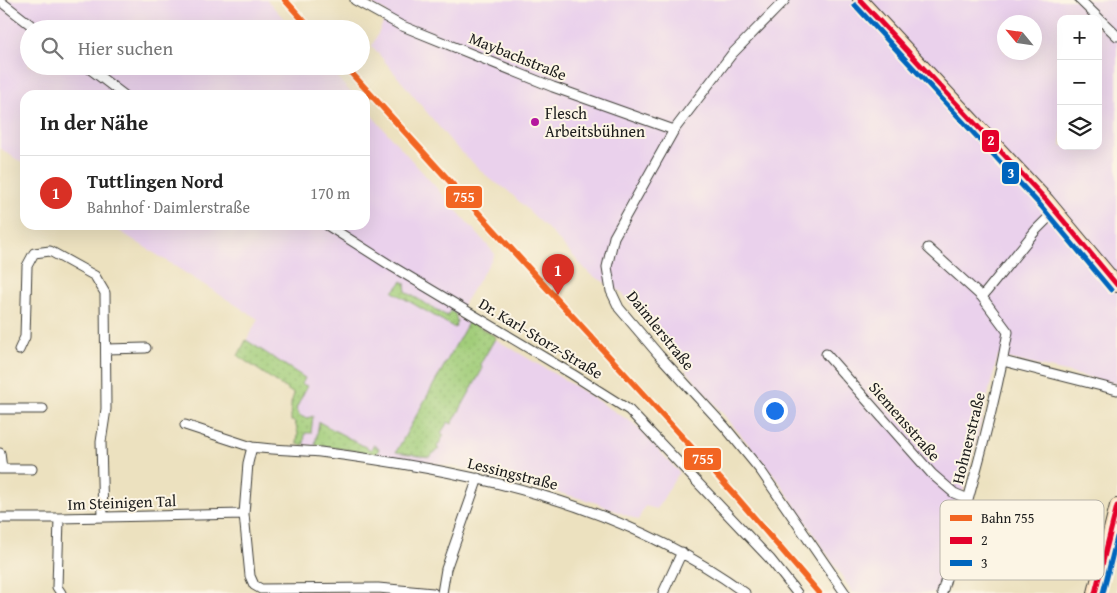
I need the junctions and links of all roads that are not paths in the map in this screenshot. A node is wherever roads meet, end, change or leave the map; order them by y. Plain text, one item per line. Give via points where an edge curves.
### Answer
1 (355, 0) edge
2 (785, 0) edge
3 (860, 0) edge
4 (1080, 0) edge
5 (1, 1) edge
6 (25, 20) edge
7 (1117, 36) edge
8 (98, 75) edge
9 (117, 90) edge
10 (674, 130) junction
11 (1056, 211) junction
12 (336, 230) edge
13 (928, 248) dead end
14 (1117, 285) edge
15 (982, 297) junction
16 (146, 348) dead end
17 (106, 349) junction
18 (19, 350) dead end
19 (826, 354) dead end
20 (1002, 361) junction
21 (1117, 390) edge
22 (43, 408) dead end
23 (0, 409) edge
24 (185, 425) dead end
25 (252, 447) junction
26 (0, 454) edge
27 (1, 469) edge
28 (32, 469) dead end
29 (478, 478) junction
30 (968, 498) joint
31 (1117, 506) edge
32 (244, 514) junction
33 (103, 516) junction
34 (0, 518) edge
35 (59, 518) junction
36 (682, 552) junction
37 (1111, 556) edge
38 (1104, 572) edge
39 (946, 580) edge
40 (1101, 580) edge
41 (329, 591) edge
42 (61, 593) edge
43 (433, 593) edge
44 (442, 593) edge
45 (663, 593) edge
46 (745, 593) edge
47 (797, 593) edge
48 (845, 593) edge
49 (942, 593) edge
50 (1095, 593) edge

1 - 10 street, Maybachstraße via 400,25 553,87
2 - 10 street, Daimlerstraße via 732,54
3 - 11 main road
4 - 7 street
5 - 6 street
8 - 9 street
10 - 48 street, Daimlerstraße via 614,237 607,267 611,291 618,308 761,471
11 - 14 main road
11 - 15 street via 1036,230
12 - 47 street, Dr. Karl-Storz-Straße via 629,410 770,559
13 - 15 street, Hohnerstraße
15 - 20 street, Hohnerstraße via 1008,332
16 - 17 street
17 - 18 street via 105,293 95,276 50,250 34,254 26,266 25,337
17 - 33 street via 106,409 101,442
19 - 30 street, Siemensstraße via 932,474 954,493
20 - 21 street
20 - 30 street, Hohnerstraße
22 - 23 street
24 - 25 street, Lessingstraße
25 - 29 street, Lessingstraße via 399,463
25 - 32 street
26 - 27 street
27 - 28 street
29 - 36 street, Lessingstraße via 610,518
29 - 44 street via 446,569
31 - 37 main road
32 - 33 street, Im Steinigen Tal
32 - 41 street via 250,576 254,585 260,589
33 - 35 street, Im Steinigen Tal
34 - 35 street, Im Steinigen Tal
35 - 42 street via 57,587
36 - 45 street
36 - 46 street, Lessingstraße
37 - 38 main road
39 - 49 street, Hohnerstraße
40 - 50 main road
41 - 43 street via 378,588

